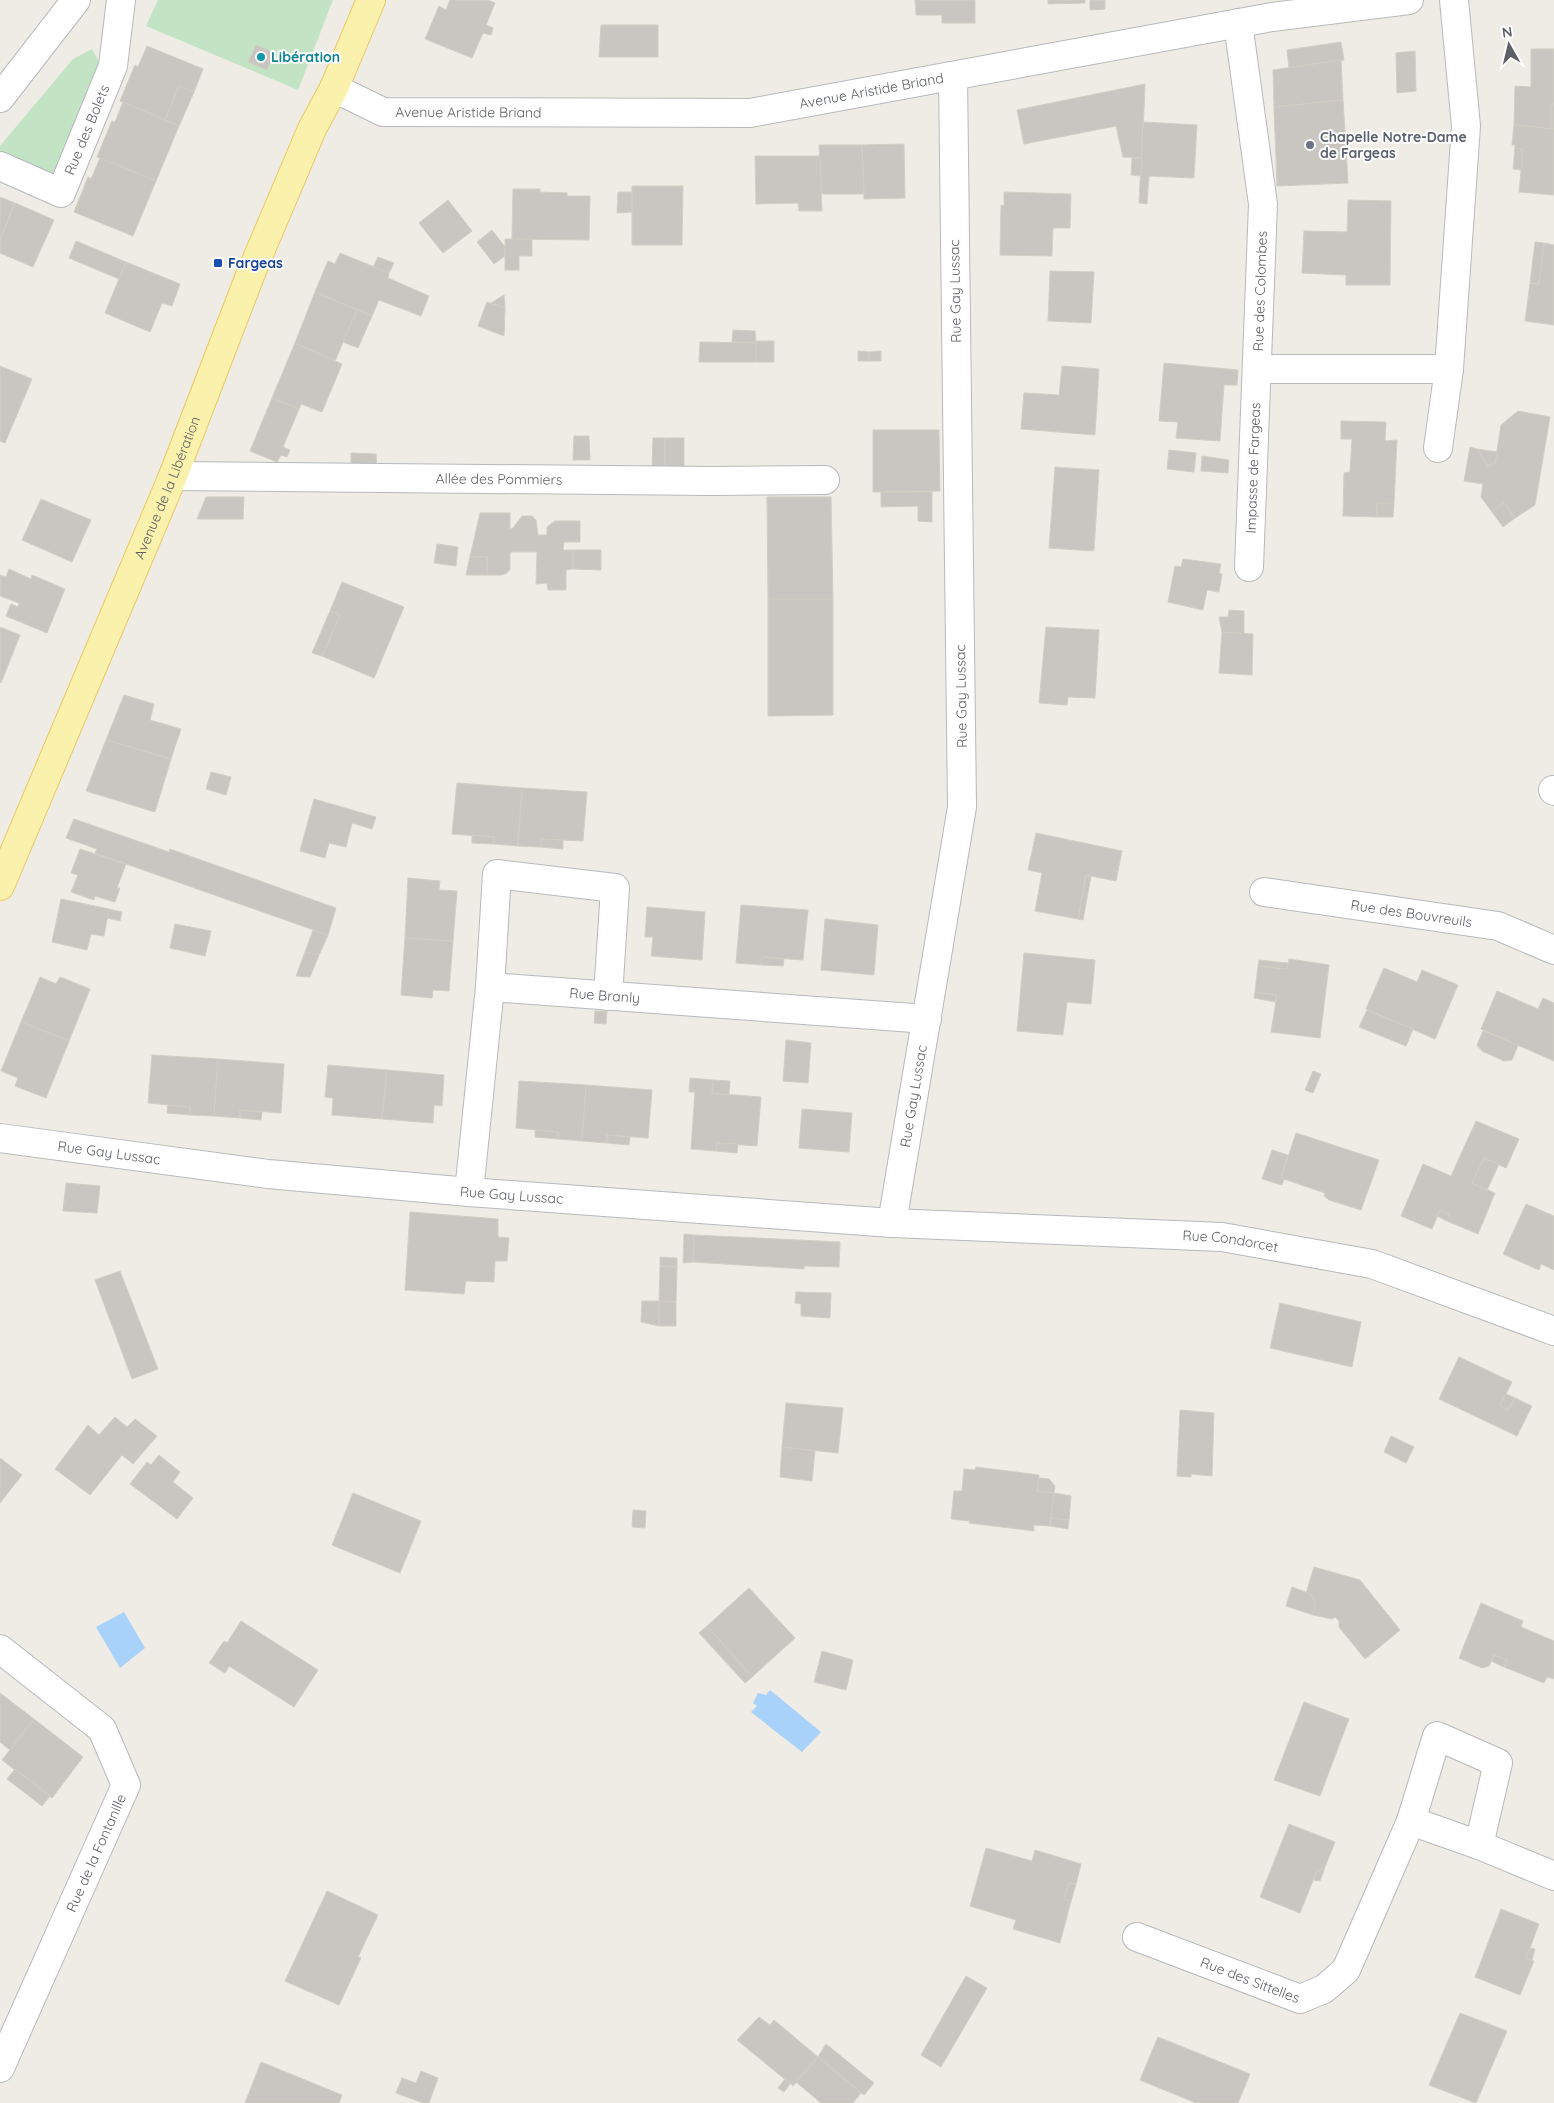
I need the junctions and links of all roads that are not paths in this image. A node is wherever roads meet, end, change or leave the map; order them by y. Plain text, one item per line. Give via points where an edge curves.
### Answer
1 (76, 0) edge
2 (121, 0) edge
3 (371, 0) edge
4 (1409, 0) edge
5 (1454, 0) edge
6 (1238, 23) junction
7 (953, 76) junction
8 (334, 88) junction
9 (0, 98) edge
10 (0, 166) edge
11 (1257, 369) junction
12 (1449, 369) junction
13 (1438, 448) dead end
14 (173, 476) junction
15 (825, 480) dead end
16 (1249, 567) dead end
17 (0, 886) edge
18 (1264, 892) dead end
19 (1554, 950) edge
20 (490, 987) junction
21 (608, 996) junction
22 (927, 1019) junction
23 (0, 1138) edge
24 (469, 1192) junction
25 (892, 1223) junction
26 (1554, 1331) edge
27 (0, 1649) edge
28 (1411, 1821) junction
29 (1479, 1845) junction
30 (1554, 1876) edge
31 (1137, 1938) dead end
32 (0, 2068) edge

1 - 9 street
2 - 10 street, Rue des Bolets via 113,66 61,193
3 - 8 main road, Avenue de la Libération
4 - 6 street, Avenue Aristide Briand
5 - 12 street via 1466,126
6 - 7 street, Avenue Aristide Briand
6 - 11 street, Rue des Colombes via 1263,204
7 - 8 street, Avenue Aristide Briand via 750,113 383,112
7 - 22 street, Rue Gay Lussac via 962,808
8 - 14 main road, Avenue de la Libération via 312,129 251,274
11 - 12 street, Rue des Colombes
11 - 16 street, Impasse de Fargeas
12 - 13 street
14 - 15 street, Allée des Pommiers
14 - 17 main road, Avenue de la Libération
18 - 19 street, Rue des Bouvreuils via 1498,926
20 - 21 street, Rue Branly
20 - 21 street via 497,874 615,888
20 - 24 street
21 - 22 street, Rue Branly
22 - 25 street, Rue Gay Lussac
23 - 24 street, Rue Gay Lussac via 268,1174
24 - 25 street, Rue Gay Lussac
25 - 26 street, Rue Condorcet via 1222,1237 1372,1264
27 - 32 street, Rue de la Fontanille via 102,1729 126,1785
28 - 29 street
28 - 29 street, Rue des Sittelles via 1437,1736 1498,1763
28 - 31 street, Rue des Sittelles via 1346,1970 1324,1988 1300,1999
29 - 30 street

